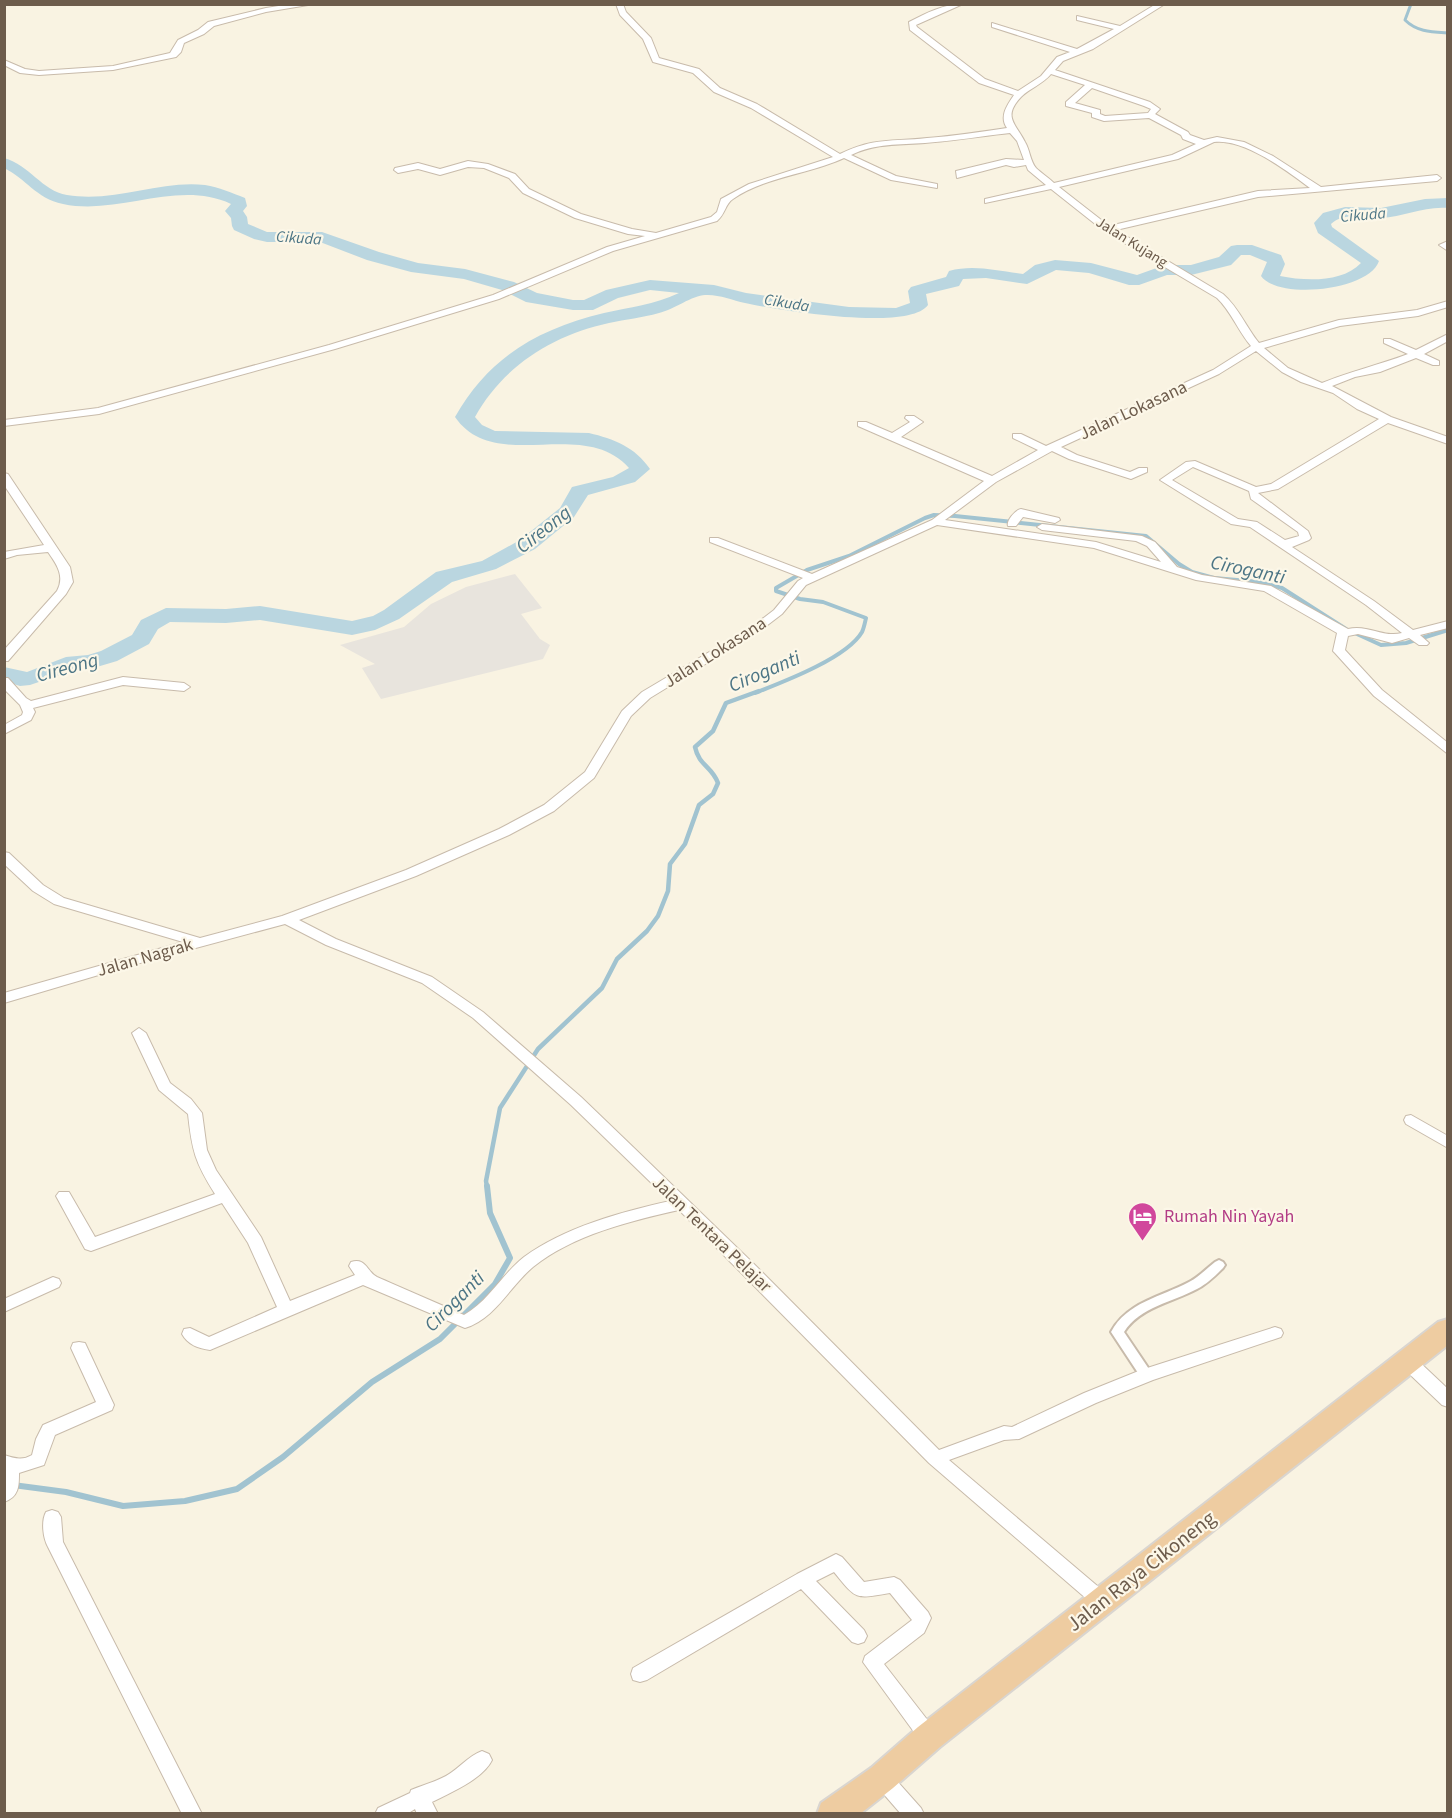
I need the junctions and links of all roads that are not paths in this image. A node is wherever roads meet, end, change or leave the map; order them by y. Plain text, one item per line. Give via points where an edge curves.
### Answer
1 (311, 4) edge
2 (619, 4) edge
3 (960, 4) edge
4 (1162, 4) edge
5 (1080, 18) dead end
6 (995, 25) dead end
7 (1122, 29) junction
8 (1077, 52) junction
9 (4, 62) edge
10 (1050, 71) junction
11 (1091, 84) junction
12 (1019, 94) junction
13 (1150, 115) junction
14 (1012, 130) junction
15 (1203, 144) junction
16 (843, 156) junction
17 (1029, 162) junction
18 (398, 170) dead end
19 (960, 176) dead end
20 (1437, 177) dead end
21 (934, 186) dead end
22 (1053, 187) junction
23 (1319, 190) junction
24 (988, 201) dead end
25 (1107, 229) junction
26 (661, 235) junction
27 (1448, 244) edge
28 (1448, 248) edge
29 (1448, 304) edge
30 (1448, 337) edge
31 (1387, 341) dead end
32 (1257, 347) junction
33 (1416, 354) junction
34 (1436, 363) dead end
35 (1323, 386) junction
36 (910, 418) dead end
37 (1387, 419) junction
38 (4, 423) edge
39 (862, 424) dead end
40 (1017, 436) dead end
41 (892, 438) junction
42 (1448, 441) edge
43 (1049, 448) junction
44 (1143, 470) dead end
45 (4, 476) edge
46 (992, 480) junction
47 (1255, 490) junction
48 (942, 518) junction
49 (714, 540) dead end
50 (1286, 546) junction
51 (51, 548) junction
52 (4, 556) edge
53 (1172, 569) junction
54 (804, 574) junction
55 (1448, 624) edge
56 (1349, 632) junction
57 (1416, 638) junction
58 (4, 658) edge
59 (4, 681) edge
60 (184, 687) dead end
61 (26, 704) junction
62 (4, 730) edge
63 (1448, 750) edge
64 (4, 856) edge
65 (287, 919) junction
66 (199, 942) junction
67 (4, 998) edge
68 (139, 1033) dead end
69 (1412, 1120) dead end
70 (1448, 1143) edge
71 (64, 1196) dead end
72 (225, 1196) junction
73 (681, 1204) junction
74 (1219, 1265) dead end
75 (357, 1266) dead end
76 (369, 1280) junction
77 (53, 1283) dead end
78 (4, 1306) edge
79 (287, 1309) junction
80 (1448, 1329) edge
81 (1275, 1333) dead end
82 (190, 1334) dead end
83 (79, 1348) dead end
84 (1407, 1360) junction
85 (1148, 1375) junction
86 (1448, 1400) edge
87 (935, 1458) junction
88 (8, 1478) edge
89 (52, 1517) dead end
90 (803, 1579) junction
91 (1102, 1601) junction
92 (858, 1636) dead end
93 (639, 1674) dead end
94 (929, 1737) junction
95 (482, 1760) dead end
96 (882, 1778) junction
97 (418, 1796) junction
98 (192, 1814) edge
99 (385, 1814) edge
100 (428, 1814) edge
101 (833, 1814) edge
102 (914, 1814) edge

1 - 9 street via 214,23 182,42 172,55 113,68 33,73
2 - 16 street via 646,38 656,60 696,71 717,90
3 - 12 street via 924,17 912,24 913,28 982,81
4 - 7 street
5 - 7 street
6 - 8 street
7 - 8 street
8 - 10 street via 1060,59
10 - 11 street
10 - 12 street
11 - 13 street via 1154,107
11 - 13 street via 1069,104 1104,118
12 - 14 street via 1008,111
13 - 15 street
14 - 16 street via 925,141 880,142
14 - 17 street, Jalan Kujang
15 - 22 street via 1175,157
15 - 23 street via 1221,139 1267,154
16 - 21 street via 894,178
16 - 26 street via 752,186 724,201 719,217
17 - 19 street via 990,165 959,173
17 - 22 street, Jalan Kujang via 1037,176
18 - 26 street via 418,166 440,172 468,164 485,166 512,176 529,193 578,216 627,231
20 - 23 street
22 - 24 street
22 - 25 street, Jalan Kujang
23 - 25 street via 1258,194
25 - 32 street, Jalan Kujang via 1220,296 1231,306
26 - 38 street via 595,254 508,292 341,345 99,411
27 - 28 street via 1444,245
29 - 32 street, Jalan Lokasana via 1418,313 1339,323
30 - 33 street
31 - 33 street
32 - 35 street, Jalan Kujang via 1286,370
32 - 43 street, Jalan Lokasana via 1216,372
33 - 34 street
33 - 35 street
35 - 37 street, Jalan Kujang
36 - 41 street via 918,423
37 - 42 street, Jalan Kujang
37 - 47 street via 1274,487
39 - 41 street
40 - 43 street
41 - 46 street
43 - 44 street via 1131,476
43 - 46 street, Jalan Lokasana
45 - 51 street
46 - 48 street, Jalan Lokasana
47 - 50 street via 1255,497 1303,531 1305,538
47 - 50 street via 1195,464 1165,480 1235,522 1253,524
48 - 53 street via 1096,545
48 - 53 street via 1108,530 1146,541
48 - 54 street, Jalan Lokasana
49 - 54 street
50 - 57 street
51 - 52 street
51 - 58 street via 66,573 62,592
53 - 56 street via 1200,578 1273,590
54 - 65 street, Jalan Lokasana via 791,596 758,628 640,699 626,714 590,775 549,808 411,873
55 - 57 street
56 - 57 street via 1392,639
56 - 63 street via 1339,651 1365,681
59 - 61 street
60 - 61 street via 123,681
61 - 62 street via 27,717
64 - 66 street via 38,888 60,901
65 - 66 street, Jalan Nagrak
65 - 73 street, Jalan Tentara Pelajar via 331,942 427,980 478,1015 620,1143
66 - 67 street, Jalan Nagrak
68 - 72 street via 164,1086 195,1113 199,1150
69 - 70 street
71 - 72 street via 91,1245
72 - 79 street via 255,1241
73 - 76 street via 625,1218 538,1254 477,1314 457,1320
73 - 87 street, Jalan Tentara Pelajar
74 - 85 street via 1196,1285 1133,1314 1120,1326 1117,1332
75 - 76 street
76 - 79 street via 354,1281
77 - 78 street
79 - 82 street via 210,1344
80 - 84 highway, Jalan Raya Cikoneng
81 - 85 street
83 - 88 street via 106,1404 49,1431 40,1459
84 - 86 street
84 - 91 highway, Jalan Raya Cikoneng
85 - 87 street via 1013,1434 1004,1433
87 - 91 street, Jalan Tentara Pelajar
89 - 98 street via 54,1542
90 - 92 street
90 - 93 street
90 - 94 street via 836,1562 860,1590 894,1585 916,1609 922,1618 918,1628 872,1662
91 - 94 highway, Jalan Raya Cikoneng
94 - 96 highway, Jalan Raya Cikoneng
95 - 97 street via 455,1781
96 - 101 highway, Jalan Raya Cikoneng
96 - 102 street
97 - 99 street
97 - 100 street

